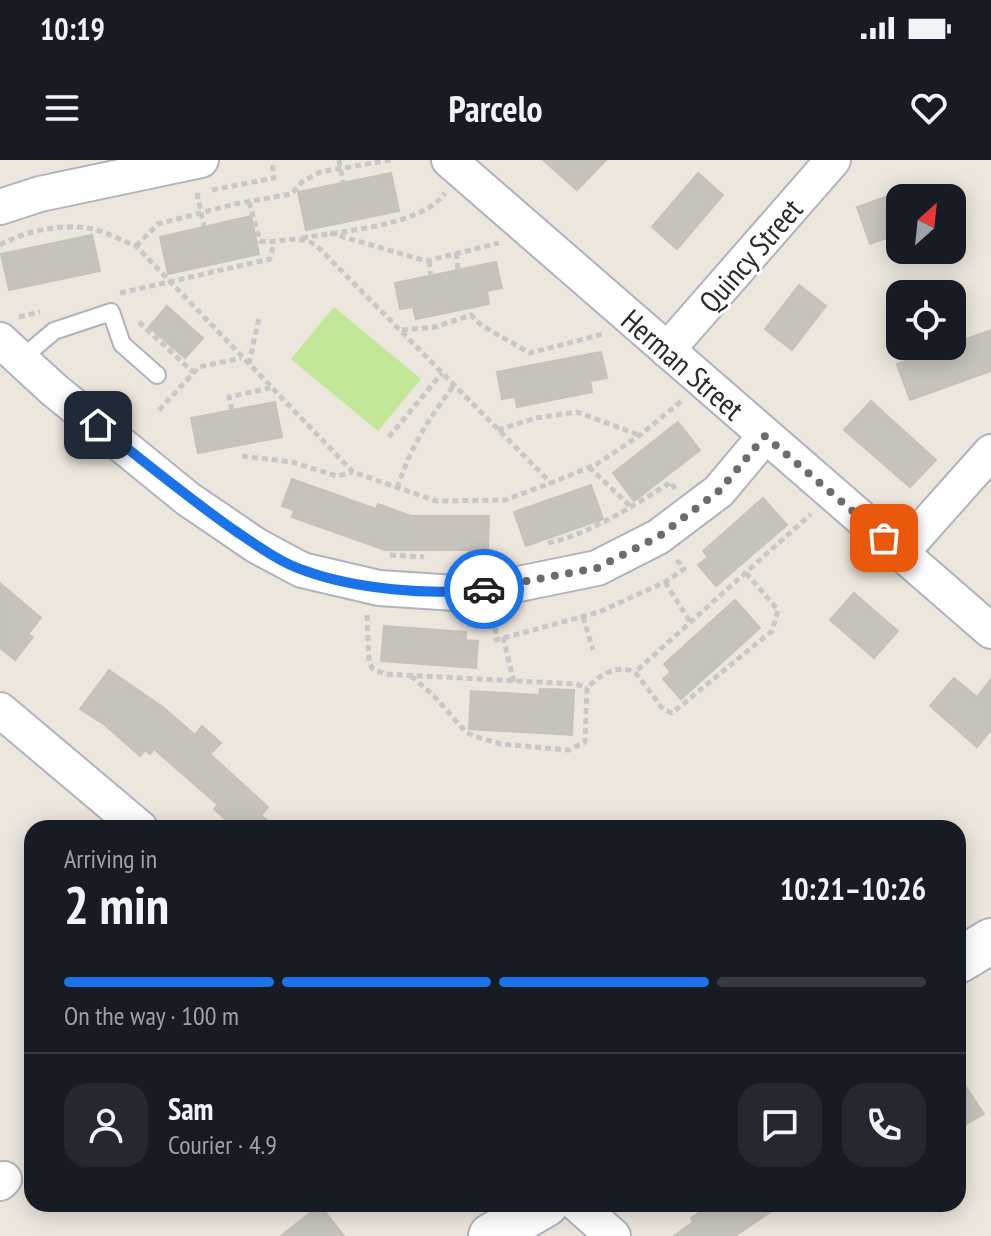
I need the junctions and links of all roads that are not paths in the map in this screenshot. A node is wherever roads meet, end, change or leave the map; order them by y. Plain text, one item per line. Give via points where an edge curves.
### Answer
1 (833, 160) edge
2 (448, 174) edge
3 (199, 176) edge
4 (0, 207) edge
5 (10, 340) edge
6 (667, 350) junction
7 (157, 375) dead end
8 (765, 436) junction
9 (991, 452) edge
10 (901, 553) junction
11 (991, 631) edge
12 (0, 710) edge
13 (131, 820) edge
14 (991, 941) edge
15 (966, 956) edge
16 (532, 1212) edge
17 (586, 1212) edge
18 (491, 1236) edge
19 (613, 1236) edge

1 - 6 street, Quincy Street
2 - 6 street, Herman Street
3 - 4 street via 40,194
5 - 7 lane via 111,312 122,344
5 - 8 street via 53,389 188,499 257,546 302,570 379,588 455,593 597,568 658,537 719,491
6 - 8 street, Herman Street
8 - 10 street, Herman Street
9 - 10 street
10 - 11 street, Herman Street
12 - 13 street
14 - 15 main road
16 - 18 main road
17 - 19 street

